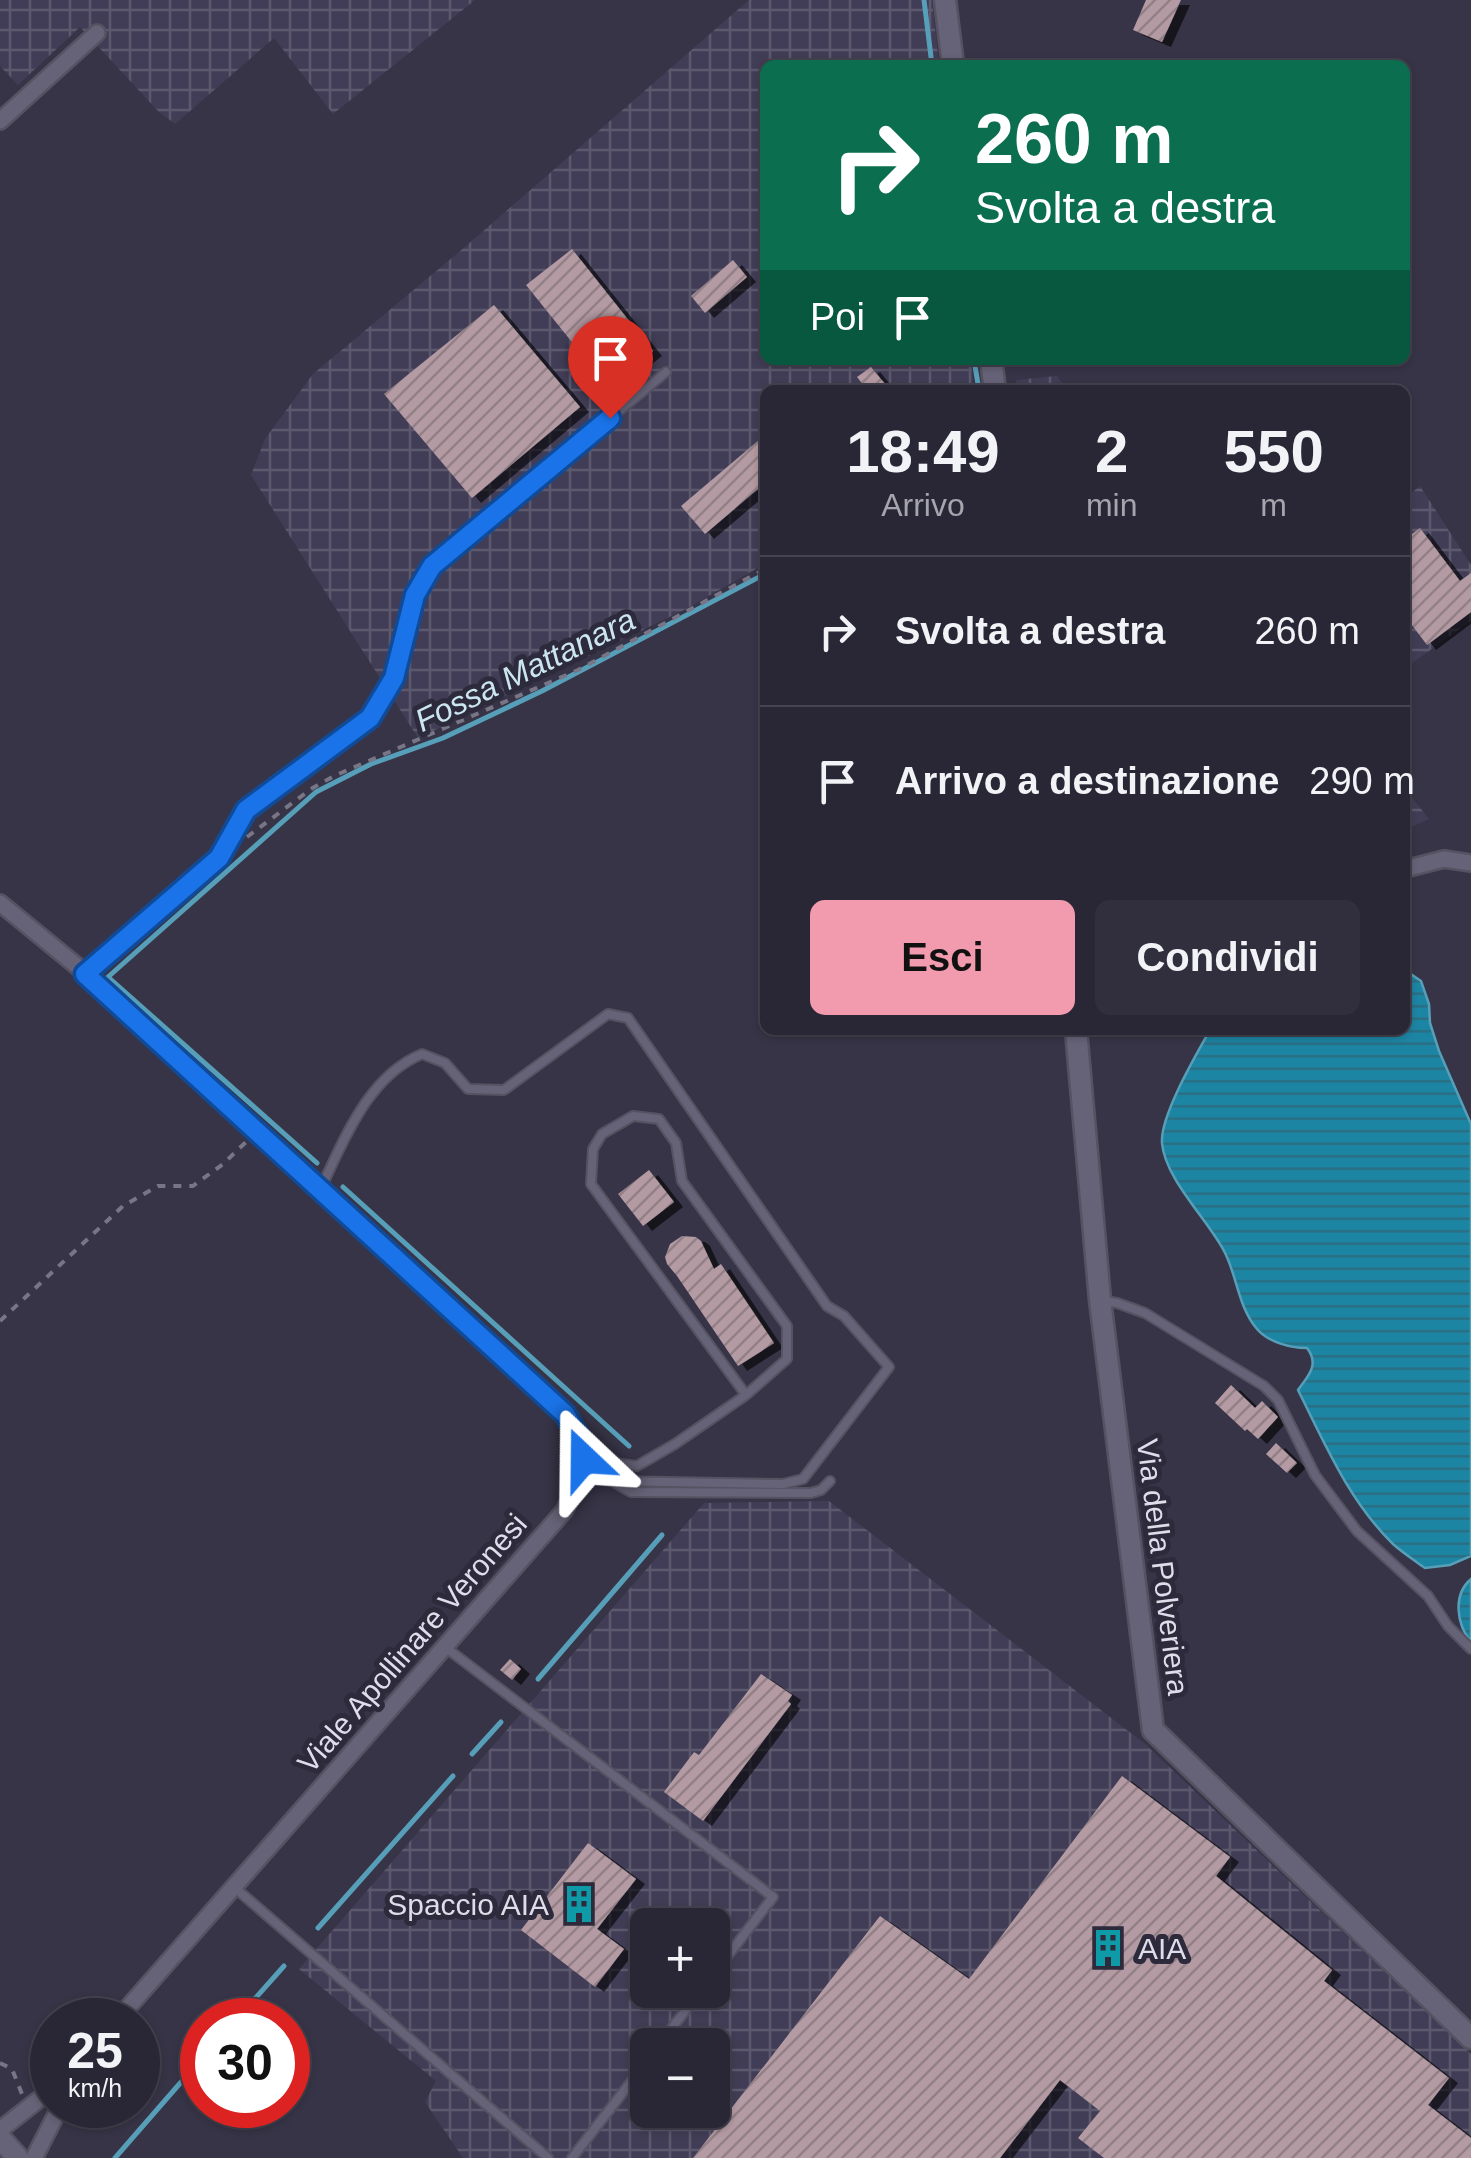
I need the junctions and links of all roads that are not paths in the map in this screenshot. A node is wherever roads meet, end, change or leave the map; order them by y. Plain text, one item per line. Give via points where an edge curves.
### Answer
1 (945, 0) edge
2 (96, 33) dead end
3 (952, 60) edge
4 (0, 121) edge
5 (666, 372) dead end
6 (1471, 863) edge
7 (1410, 868) edge
8 (0, 904) edge
9 (85, 974) junction
10 (1076, 1035) edge
11 (320, 1190) junction
12 (1100, 1300) junction
13 (746, 1395) junction
14 (582, 1467) junction
15 (611, 1480) junction
16 (830, 1481) dead end
17 (445, 1647) junction
18 (1471, 1649) edge
19 (234, 1887) junction
20 (730, 1953) edge
21 (136, 1998) edge
22 (688, 2008) edge
23 (672, 2028) edge
24 (1471, 2038) edge
25 (630, 2083) edge
26 (30, 2106) edge
27 (49, 2128) edge
28 (0, 2130) edge
29 (0, 2138) edge
30 (18, 2158) edge
31 (34, 2158) edge
32 (548, 2158) edge
33 (572, 2158) edge

1 - 3 street
2 - 4 street
5 - 9 lane via 432,566 415,595 394,678 370,718 246,810 219,858
6 - 7 street via 1444,859
8 - 9 street
9 - 11 street
10 - 12 street, Via della Polveriera
11 - 14 street via 565,1414 580,1439
11 - 15 lane via 351,1126 403,1062 422,1054 446,1062 468,1089 504,1090 608,1014 628,1018 827,1306 889,1367 802,1479
12 - 18 lane via 1145,1313 1264,1386 1278,1400 1314,1476 1357,1531 1428,1596
12 - 24 street, Via della Polveriera via 1154,1730
13 - 13 lane via 787,1359 787,1326 682,1182 676,1143 659,1119 633,1116 602,1134 593,1149 591,1184
13 - 14 lane via 636,1466
14 - 15 lane
14 - 17 street, Viale Apollinare Veronesi via 564,1511
15 - 16 lane via 631,1492 791,1493 821,1490
17 - 19 street, Viale Apollinare Veronesi
17 - 20 lane via 773,1898
19 - 21 street, Viale Apollinare Veronesi
19 - 32 lane
22 - 23 lane
25 - 33 lane
26 - 28 street
27 - 31 street
29 - 30 street

